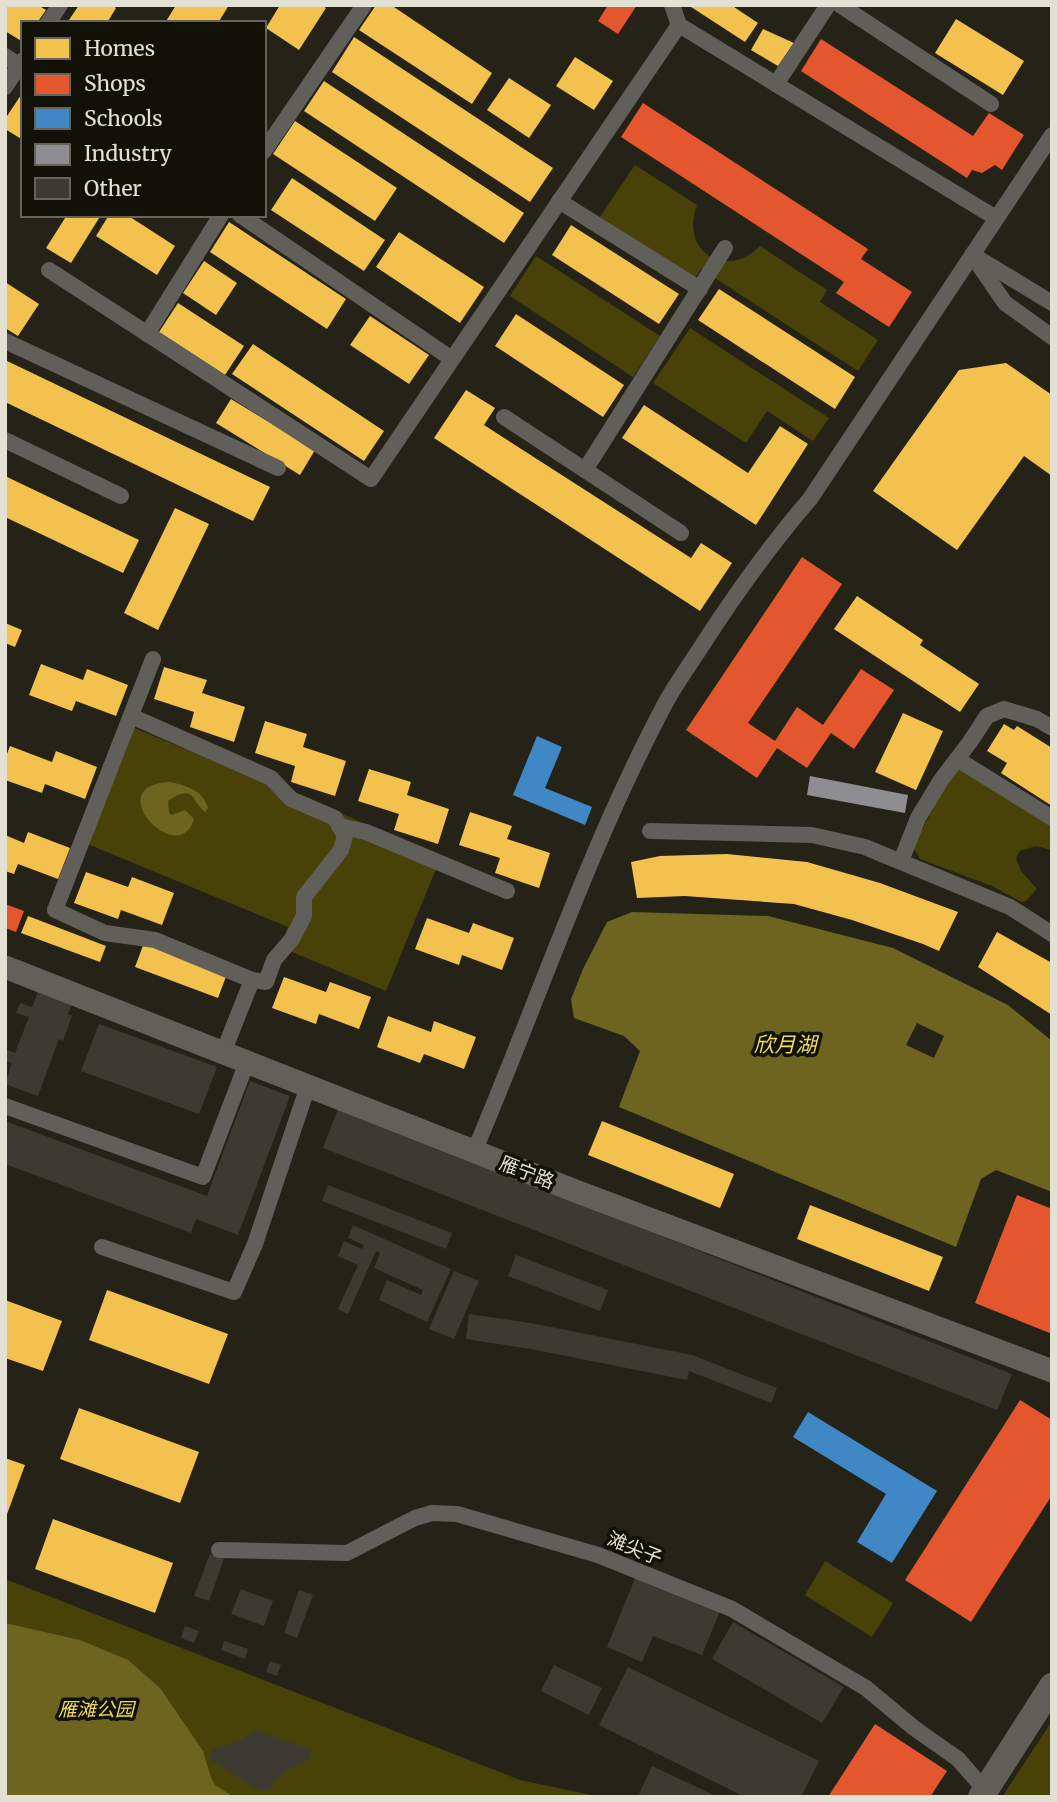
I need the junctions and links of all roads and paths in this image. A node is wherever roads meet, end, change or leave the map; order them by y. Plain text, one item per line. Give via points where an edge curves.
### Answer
1 (60, 5) edge
2 (364, 5) edge
3 (672, 5) edge
4 (828, 5) edge
5 (840, 5) edge
6 (49, 21) edge
7 (679, 25) junction
8 (17, 62) edge
9 (776, 84) junction
10 (5, 87) edge
11 (991, 104) dead end
12 (1052, 135) edge
13 (266, 148) edge
14 (559, 201) junction
15 (220, 217) edge
16 (243, 217) edge
17 (996, 218) junction
18 (726, 248) dead end
19 (972, 255) junction
20 (50, 270) dead end
21 (700, 289) junction
22 (1052, 303) edge
23 (147, 334) junction
24 (1052, 337) edge
25 (5, 341) edge
26 (452, 359) junction
27 (504, 417) dead end
28 (5, 440) edge
29 (278, 468) dead end
30 (585, 470) junction
31 (121, 496) dead end
32 (681, 533) dead end
33 (153, 659) dead end
34 (131, 716) junction
35 (1052, 728) edge
36 (957, 759) junction
37 (1052, 818) edge
38 (339, 827) junction
39 (650, 831) dead end
40 (901, 861) junction
41 (507, 891) dead end
42 (1052, 934) edge
43 (5, 967) edge
44 (252, 979) junction
45 (223, 1053) junction
46 (247, 1062) junction
47 (308, 1086) junction
48 (5, 1106) edge
49 (474, 1152) junction
50 (103, 1247) dead end
51 (1052, 1371) edge
52 (219, 1550) dead end
53 (1052, 1686) edge
54 (983, 1793) edge

1 - 6 street
2 - 13 street
3 - 7 street
4 - 9 street
5 - 11 street
7 - 9 street
7 - 14 street
8 - 10 street
9 - 17 street
12 - 17 street
14 - 21 street
14 - 26 street
15 - 23 street
16 - 26 street
17 - 19 street
18 - 21 street
19 - 22 street
19 - 24 street via 1005,303
19 - 49 street via 810,499 760,561 668,699 583,878
20 - 23 street
21 - 30 street
23 - 26 street via 371,479
25 - 29 street
27 - 30 street
28 - 31 street
30 - 32 street
33 - 34 street
34 - 38 street via 271,778 291,799 335,818
34 - 44 street via 55,910 105,933 155,940
35 - 36 street via 1004,709 987,716
36 - 37 street
36 - 40 street via 918,818
38 - 41 street via 366,832
38 - 44 street via 345,836 341,850 304,897 304,916 292,939 274,960 266,982
39 - 40 street via 812,835
40 - 42 street via 1010,907
43 - 45 main road, 雁宁路
44 - 45 street
45 - 46 main road, 雁宁路
46 - 47 main road, 雁宁路
46 - 48 street via 203,1177
47 - 49 main road, 雁宁路
47 - 50 street via 255,1244 234,1292
49 - 51 main road, 雁宁路
52 - 54 street, 滩尖子 via 347,1553 432,1513 457,1514 598,1555 732,1609 866,1688 958,1759
53 - 54 main road

